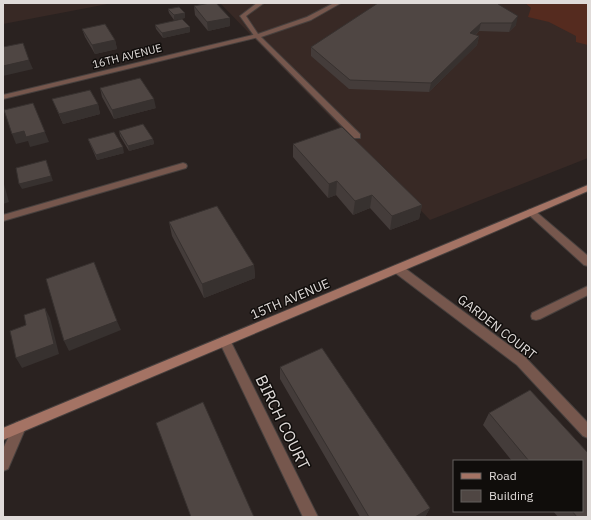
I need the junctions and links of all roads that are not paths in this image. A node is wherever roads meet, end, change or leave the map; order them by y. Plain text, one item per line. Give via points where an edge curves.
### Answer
1 (261, 3) edge
2 (338, 3) edge
3 (257, 36) junction
4 (3, 98) edge
5 (357, 136) dead end
6 (182, 166) dead end
7 (588, 188) edge
8 (531, 212) junction
9 (3, 218) edge
10 (588, 262) edge
11 (398, 269) junction
12 (588, 290) edge
13 (536, 316) dead end
14 (225, 341) junction
15 (20, 427) junction
16 (588, 432) edge
17 (3, 434) edge
18 (3, 464) edge
19 (311, 517) edge

1 - 3 street via 243,16
2 - 3 street, 16TH AVENUE via 292,25
3 - 4 street, 16TH AVENUE
3 - 5 street
6 - 9 street
7 - 8 main road, 15TH AVENUE
8 - 10 street
8 - 11 main road, 15TH AVENUE
11 - 14 main road, 15TH AVENUE
11 - 16 street, GARDEN COURT via 521,361
12 - 13 street
14 - 15 main road, 15TH AVENUE
14 - 19 street, BIRCH COURT
15 - 17 main road, 15TH AVENUE
15 - 18 street

